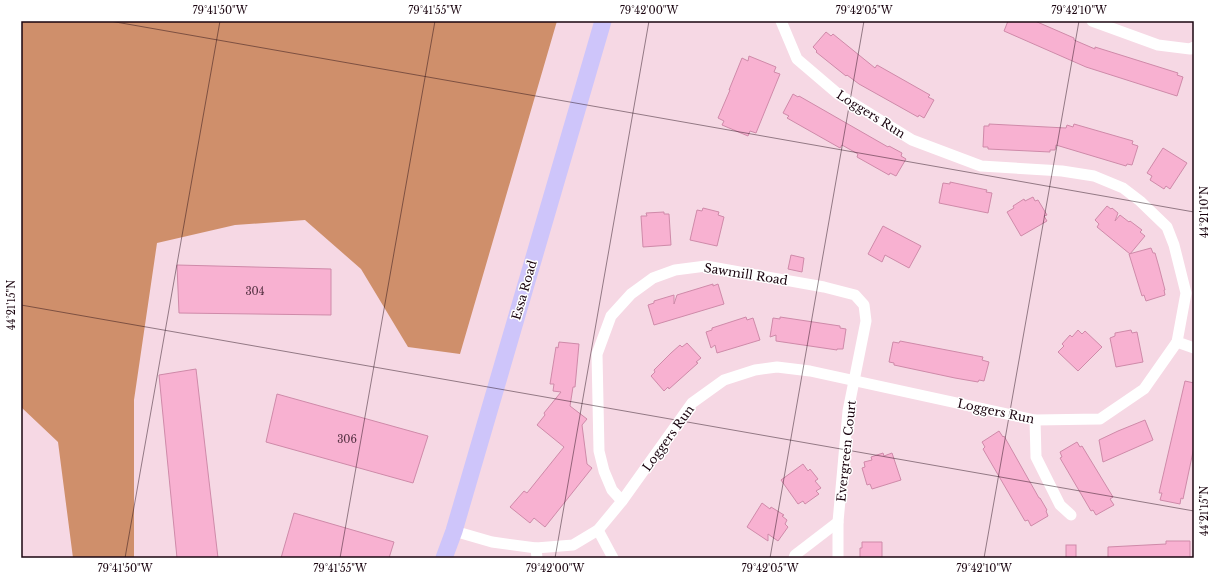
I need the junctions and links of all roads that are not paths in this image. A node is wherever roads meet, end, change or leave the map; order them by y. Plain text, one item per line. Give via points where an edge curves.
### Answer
1 (603, 21) edge
2 (781, 21) edge
3 (1092, 21) edge
4 (1194, 47) edge
5 (1177, 342) junction
6 (1194, 348) edge
7 (855, 380) junction
8 (1035, 420) junction
9 (622, 501) junction
10 (1071, 515) dead end
11 (838, 522) junction
12 (598, 530) junction
13 (454, 531) junction
14 (537, 553) edge
15 (444, 558) edge
16 (613, 558) edge
17 (794, 558) edge
18 (838, 558) edge

1 - 13 main road, Essa Road
2 - 5 street, Loggers Run via 797,59 838,94 912,140 981,166 1062,171 1094,176 1123,188 1140,201 1167,227 1174,245 1186,294
3 - 4 street via 1158,45 1190,49
5 - 6 street
5 - 8 street, Loggers Run via 1144,389 1100,419
7 - 8 street, Loggers Run
7 - 9 street, Loggers Run via 777,367 755,370 724,380 692,403
7 - 9 street, Sawmill Road via 866,321 864,305 856,295 824,286 706,266 675,270 653,278 631,294 612,316 597,354 599,450 612,490
7 - 11 street, Evergreen Court via 848,411
8 - 10 street via 1036,457 1060,505
9 - 12 street, Loggers Run
11 - 17 street
11 - 18 street, Evergreen Court
12 - 14 street, Loggers Run via 573,545
12 - 16 street
13 - 14 street, Loggers Run
13 - 15 main road, Essa Road

